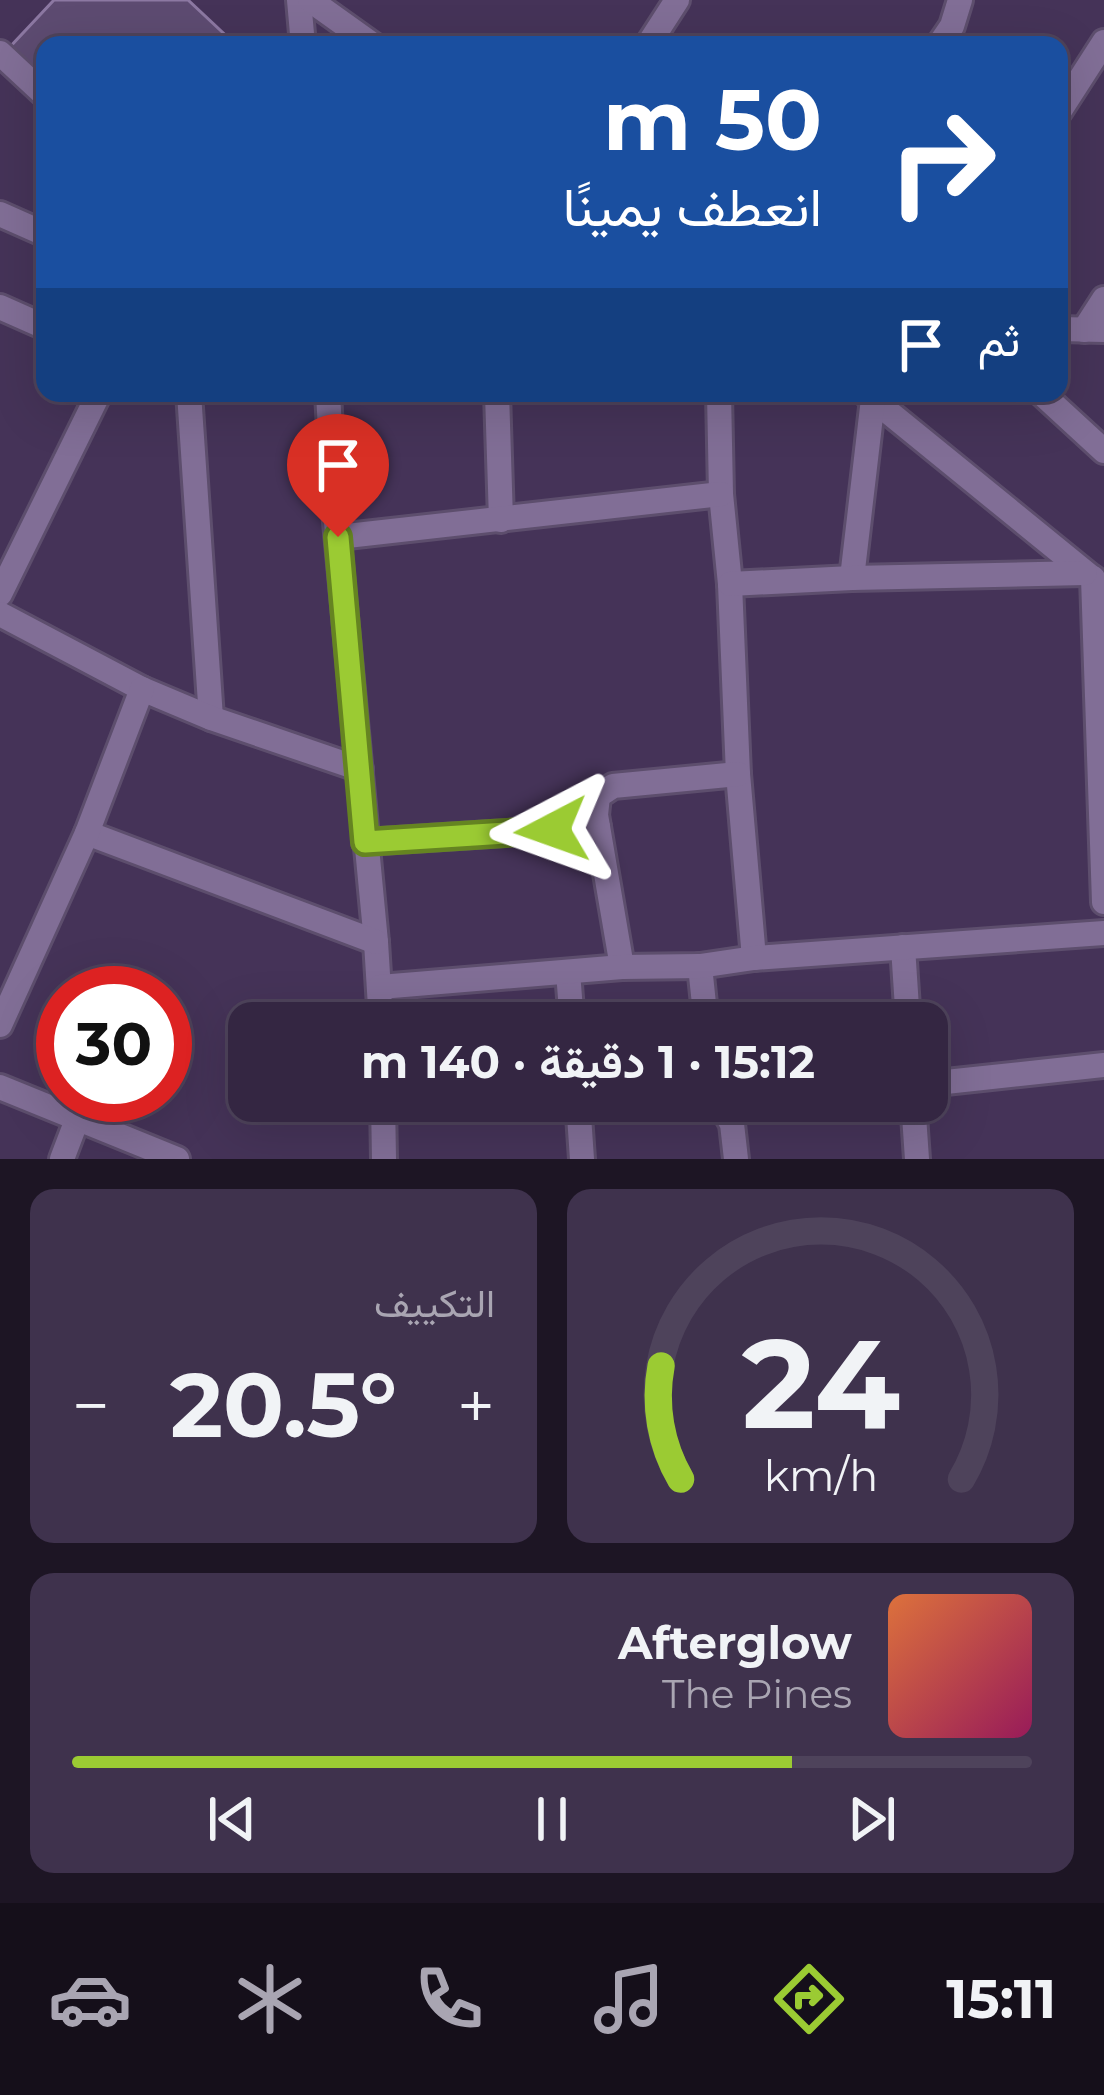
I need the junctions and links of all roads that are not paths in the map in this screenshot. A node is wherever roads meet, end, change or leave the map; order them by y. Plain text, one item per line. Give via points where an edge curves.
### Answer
1 (299, 0) edge
2 (310, 0) edge
3 (677, 0) edge
4 (960, 0) edge
5 (302, 36) edge
6 (360, 36) edge
7 (654, 36) edge
8 (945, 36) edge
9 (1104, 42) edge
10 (0, 53) edge
11 (36, 87) edge
12 (1068, 98) edge
13 (0, 214) edge
14 (36, 230) edge
15 (1104, 299) edge
16 (0, 308) edge
17 (36, 323) edge
18 (1082, 330) edge
19 (96, 402) edge
20 (190, 402) edge
21 (329, 402) edge
22 (497, 402) edge
23 (718, 402) edge
24 (868, 402) edge
25 (876, 402) edge
26 (1051, 402) edge
27 (1104, 452) edge
28 (722, 494) junction
29 (501, 520) junction
30 (338, 537) junction
31 (852, 578) junction
32 (1094, 579) edge
33 (730, 584) junction
34 (0, 594) edge
35 (0, 614) edge
36 (142, 689) junction
37 (211, 718) junction
38 (360, 769) junction
39 (738, 774) junction
40 (598, 827) junction
41 (87, 833) junction
42 (365, 842) junction
43 (1104, 902) edge
44 (1104, 933) edge
45 (376, 942) junction
46 (903, 947) junction
47 (754, 958) junction
48 (700, 966) junction
49 (622, 967) junction
50 (568, 971) junction
51 (380, 987) junction
52 (380, 1002) edge
53 (570, 1002) edge
54 (704, 1002) edge
55 (907, 1002) edge
56 (0, 1025) edge
57 (1104, 1065) edge
58 (948, 1082) edge
59 (0, 1087) edge
60 (36, 1101) edge
61 (76, 1122) edge
62 (90, 1122) edge
63 (383, 1122) edge
64 (579, 1122) edge
65 (731, 1122) edge
66 (914, 1122) edge
67 (62, 1159) edge
68 (177, 1159) edge
69 (384, 1159) edge
70 (582, 1159) edge
71 (736, 1159) edge
72 (917, 1159) edge

1 - 5 street
2 - 6 street
3 - 7 street
4 - 8 street
9 - 12 street
10 - 11 street
13 - 14 street
15 - 18 street
16 - 17 street
19 - 34 street
20 - 37 street
21 - 30 street
22 - 29 street
23 - 28 street
24 - 31 street
25 - 32 street
26 - 27 street
28 - 29 street
28 - 33 street
29 - 30 street
30 - 38 street
31 - 32 street
31 - 33 street
32 - 43 street
33 - 39 street
35 - 36 street
36 - 37 street
36 - 41 street
37 - 38 street
38 - 42 street
39 - 40 street via 604,789
39 - 47 street
40 - 42 street
40 - 49 street
41 - 45 street
41 - 56 street
42 - 45 street
44 - 46 street
45 - 51 street
46 - 47 street
46 - 55 street
47 - 48 street
48 - 49 street
48 - 54 street
49 - 50 street
50 - 51 street
50 - 53 street
51 - 52 street
57 - 58 street
59 - 60 street
61 - 67 street
62 - 68 street
63 - 69 street
64 - 70 street
65 - 71 street
66 - 72 street

